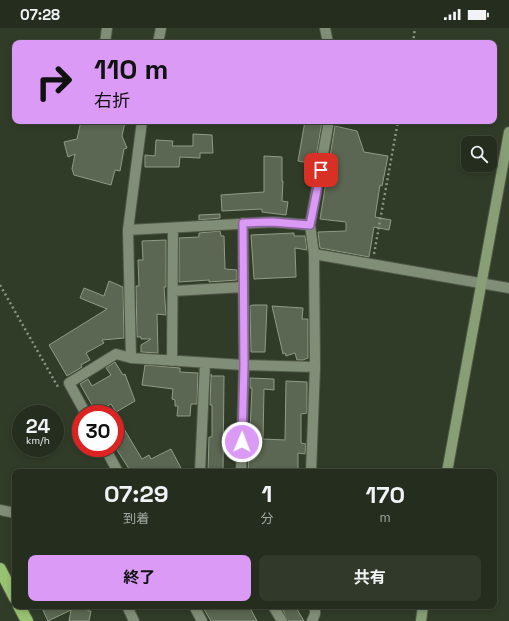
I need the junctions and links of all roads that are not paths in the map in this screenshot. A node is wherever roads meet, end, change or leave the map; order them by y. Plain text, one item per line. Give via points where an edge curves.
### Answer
1 (107, 28) edge
2 (162, 28) edge
3 (325, 28) edge
4 (105, 40) edge
5 (159, 40) edge
6 (327, 40) edge
7 (142, 124) edge
8 (328, 124) edge
9 (509, 132) edge
10 (243, 223) junction
11 (310, 225) junction
12 (173, 228) junction
13 (128, 230) junction
14 (314, 254) junction
15 (482, 283) junction
16 (243, 287) junction
17 (509, 288) edge
18 (172, 291) junction
19 (131, 358) junction
20 (172, 361) junction
21 (205, 363) junction
22 (244, 365) junction
23 (315, 367) junction
24 (81, 405) edge
25 (110, 457) edge
26 (116, 469) edge
27 (200, 469) edge
28 (241, 469) edge
29 (311, 469) edge
30 (448, 469) edge
31 (0, 510) edge
32 (12, 512) edge
33 (0, 569) edge
34 (12, 592) edge
35 (21, 609) edge
36 (128, 609) edge
37 (196, 609) edge
38 (275, 609) edge
39 (315, 609) edge
40 (422, 609) edge
41 (27, 621) edge
42 (134, 621) edge
43 (202, 621) edge
44 (282, 621) edge
45 (312, 621) edge
46 (421, 621) edge

1 - 4 street
2 - 5 street
3 - 6 street
7 - 13 street
8 - 11 street
9 - 15 street
10 - 11 street
10 - 12 street
10 - 16 street
11 - 14 street
12 - 13 street
12 - 18 street
13 - 19 street
14 - 15 street
14 - 23 street
15 - 17 street
15 - 30 street
16 - 18 street
16 - 22 street
18 - 20 street
19 - 20 street
19 - 24 street via 116,354 69,383
20 - 21 street
21 - 22 street
21 - 27 street
22 - 23 street
22 - 28 street
23 - 29 street
25 - 26 street
31 - 32 street
33 - 34 highway
35 - 41 highway
36 - 42 street
37 - 43 street
38 - 44 street
39 - 45 street
40 - 46 street

